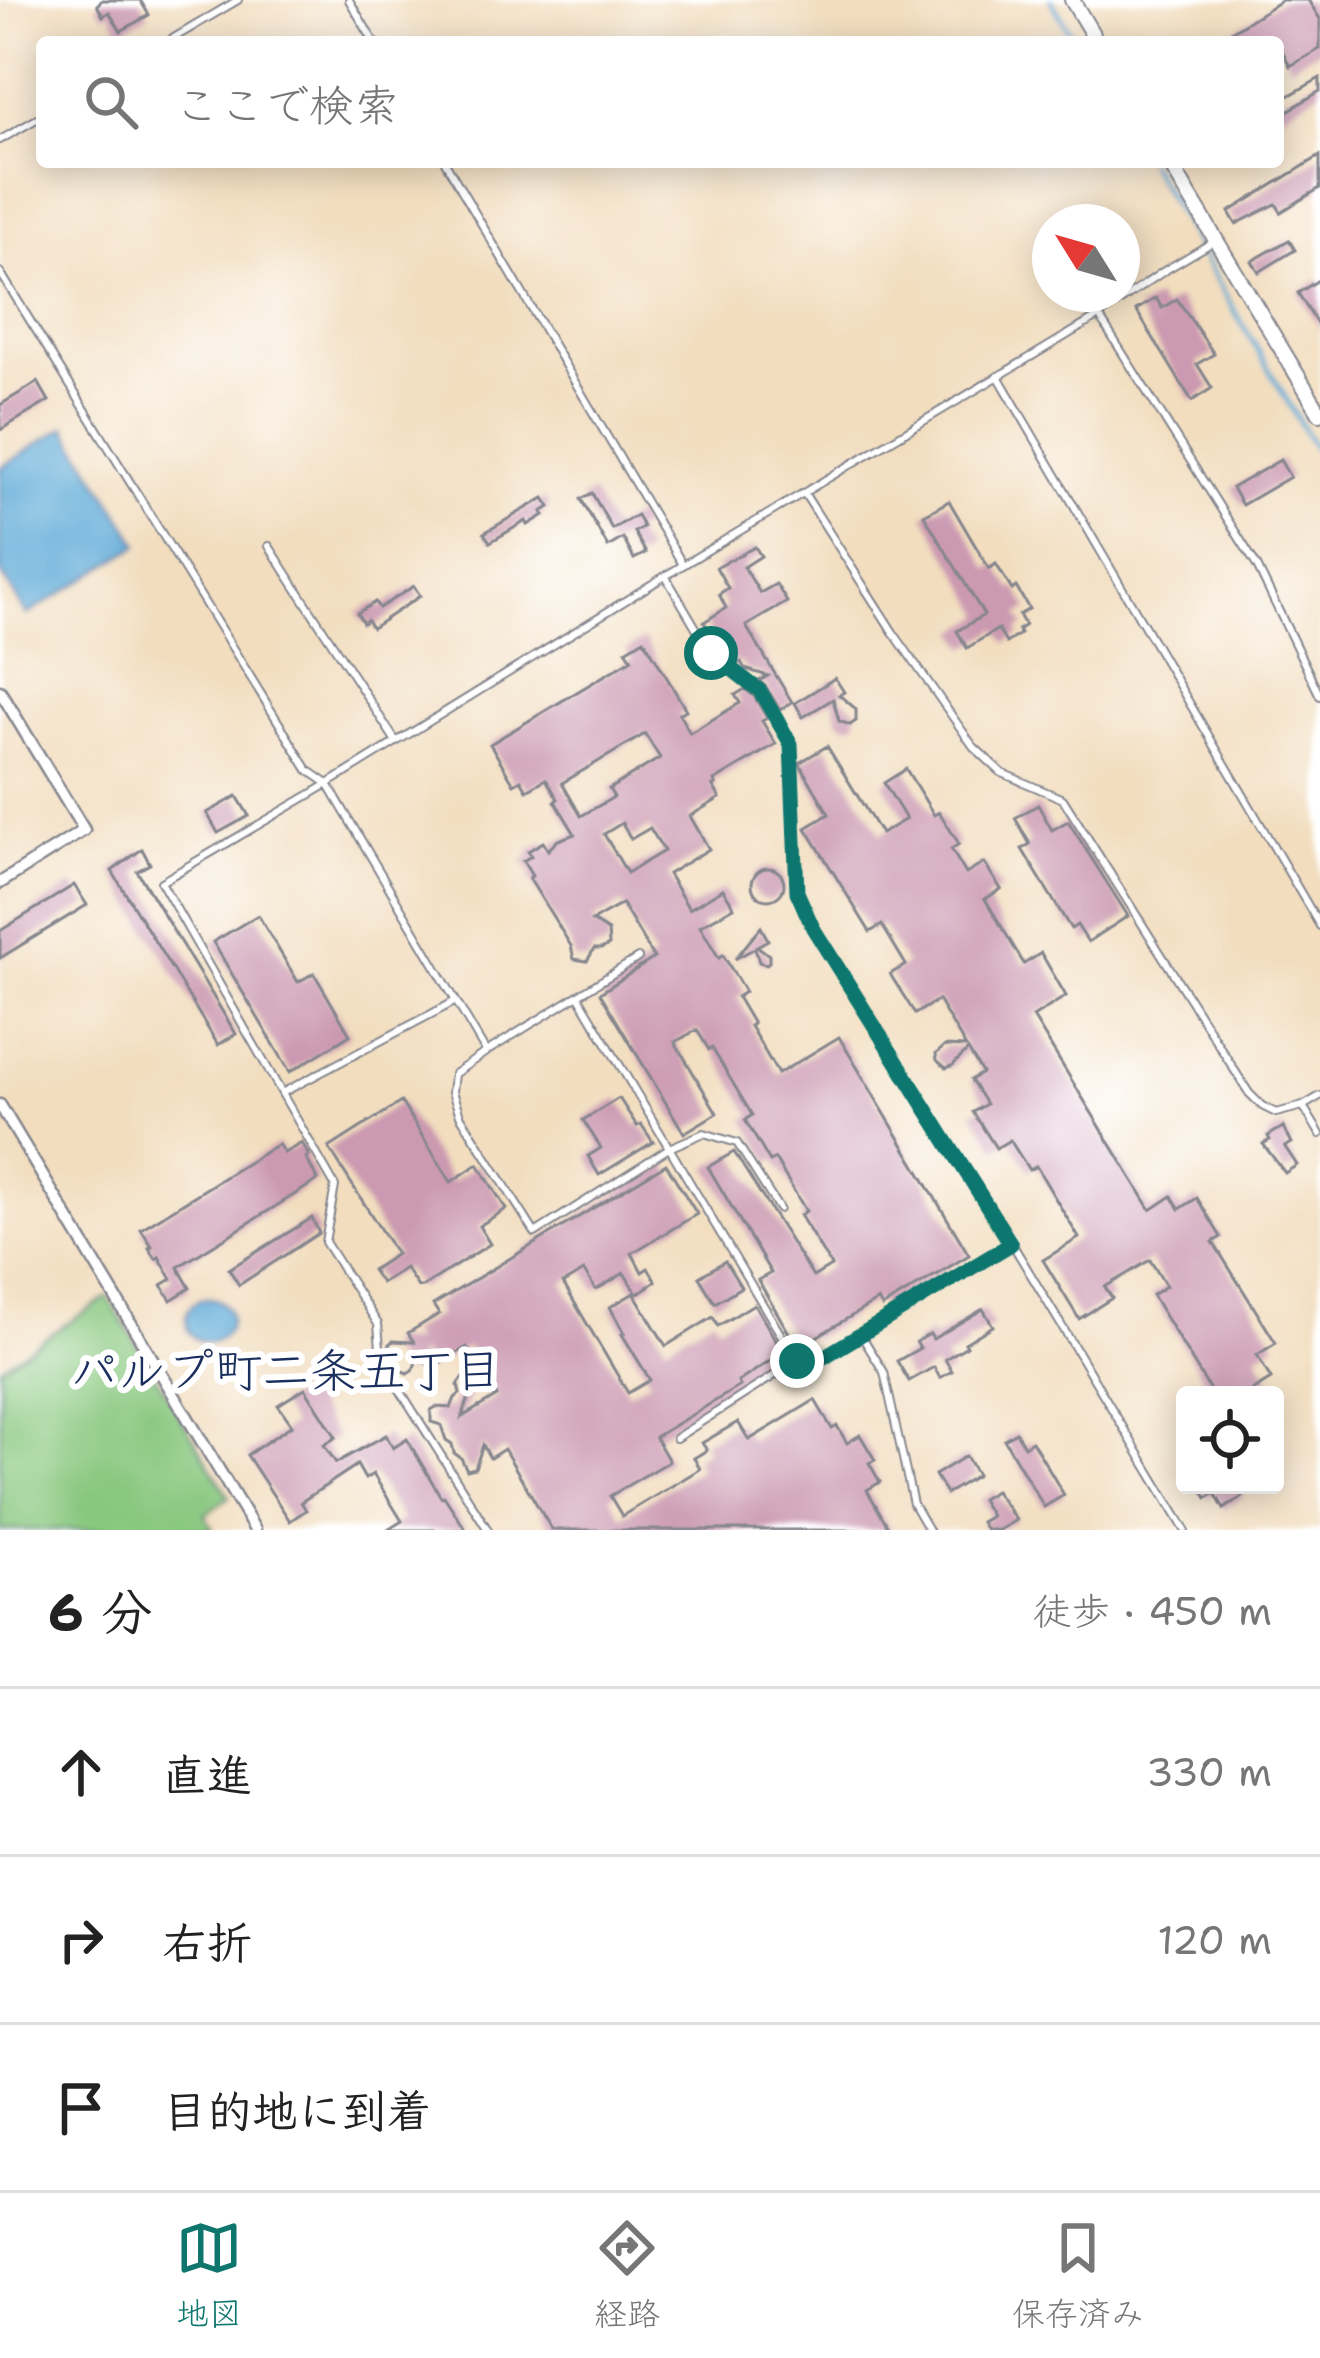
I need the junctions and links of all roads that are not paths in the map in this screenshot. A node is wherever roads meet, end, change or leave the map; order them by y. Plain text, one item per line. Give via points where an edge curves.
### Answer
1 (238, 0) edge
2 (349, 0) edge
3 (1072, 0) edge
4 (177, 36) edge
5 (370, 36) edge
6 (1093, 36) edge
7 (36, 119) edge
8 (0, 140) edge
9 (449, 168) edge
10 (1172, 168) edge
11 (1212, 243) junction
12 (0, 272) edge
13 (1100, 316) junction
14 (998, 376) junction
15 (1320, 413) edge
16 (804, 493) junction
17 (269, 546) dead end
18 (682, 565) junction
19 (666, 577) junction
20 (0, 691) edge
21 (1320, 696) edge
22 (395, 740) junction
23 (328, 784) junction
24 (0, 883) edge
25 (1320, 926) edge
26 (638, 958) dead end
27 (579, 997) junction
28 (454, 1002) junction
29 (486, 1052) junction
30 (282, 1093) junction
31 (1320, 1096) edge
32 (0, 1105) edge
33 (1304, 1106) junction
34 (1320, 1135) edge
35 (669, 1148) junction
36 (778, 1209) dead end
37 (1011, 1244) junction
38 (861, 1335) junction
39 (797, 1361) junction
40 (676, 1438) dead end
41 (255, 1530) edge
42 (488, 1530) edge
43 (928, 1530) edge
44 (1185, 1530) edge

1 - 4 lane
2 - 5 lane
3 - 6 street
7 - 8 lane
9 - 18 lane
10 - 11 street
11 - 13 lane
11 - 15 street
12 - 23 lane via 308,770
13 - 14 lane
13 - 21 lane via 1257,566
14 - 16 lane
14 - 25 lane
16 - 18 lane
16 - 33 lane via 974,746 1002,773 1063,799 1250,1093 1276,1113
17 - 22 lane
18 - 19 lane
19 - 22 lane
19 - 37 lane via 711,653 760,691 791,744 797,892
20 - 24 street via 84,830
22 - 23 lane
23 - 28 lane
23 - 30 lane via 161,882
26 - 27 lane
27 - 29 lane
27 - 35 lane
28 - 29 lane
28 - 30 lane
29 - 35 lane via 454,1074 452,1092 535,1233
30 - 42 lane via 335,1186 325,1243 378,1324 381,1360
31 - 33 lane
32 - 41 street
33 - 34 lane
35 - 36 lane via 704,1133 737,1143
35 - 39 lane
37 - 38 lane
37 - 44 lane
38 - 39 lane via 802,1370
38 - 43 lane via 884,1372 913,1504
39 - 40 lane

